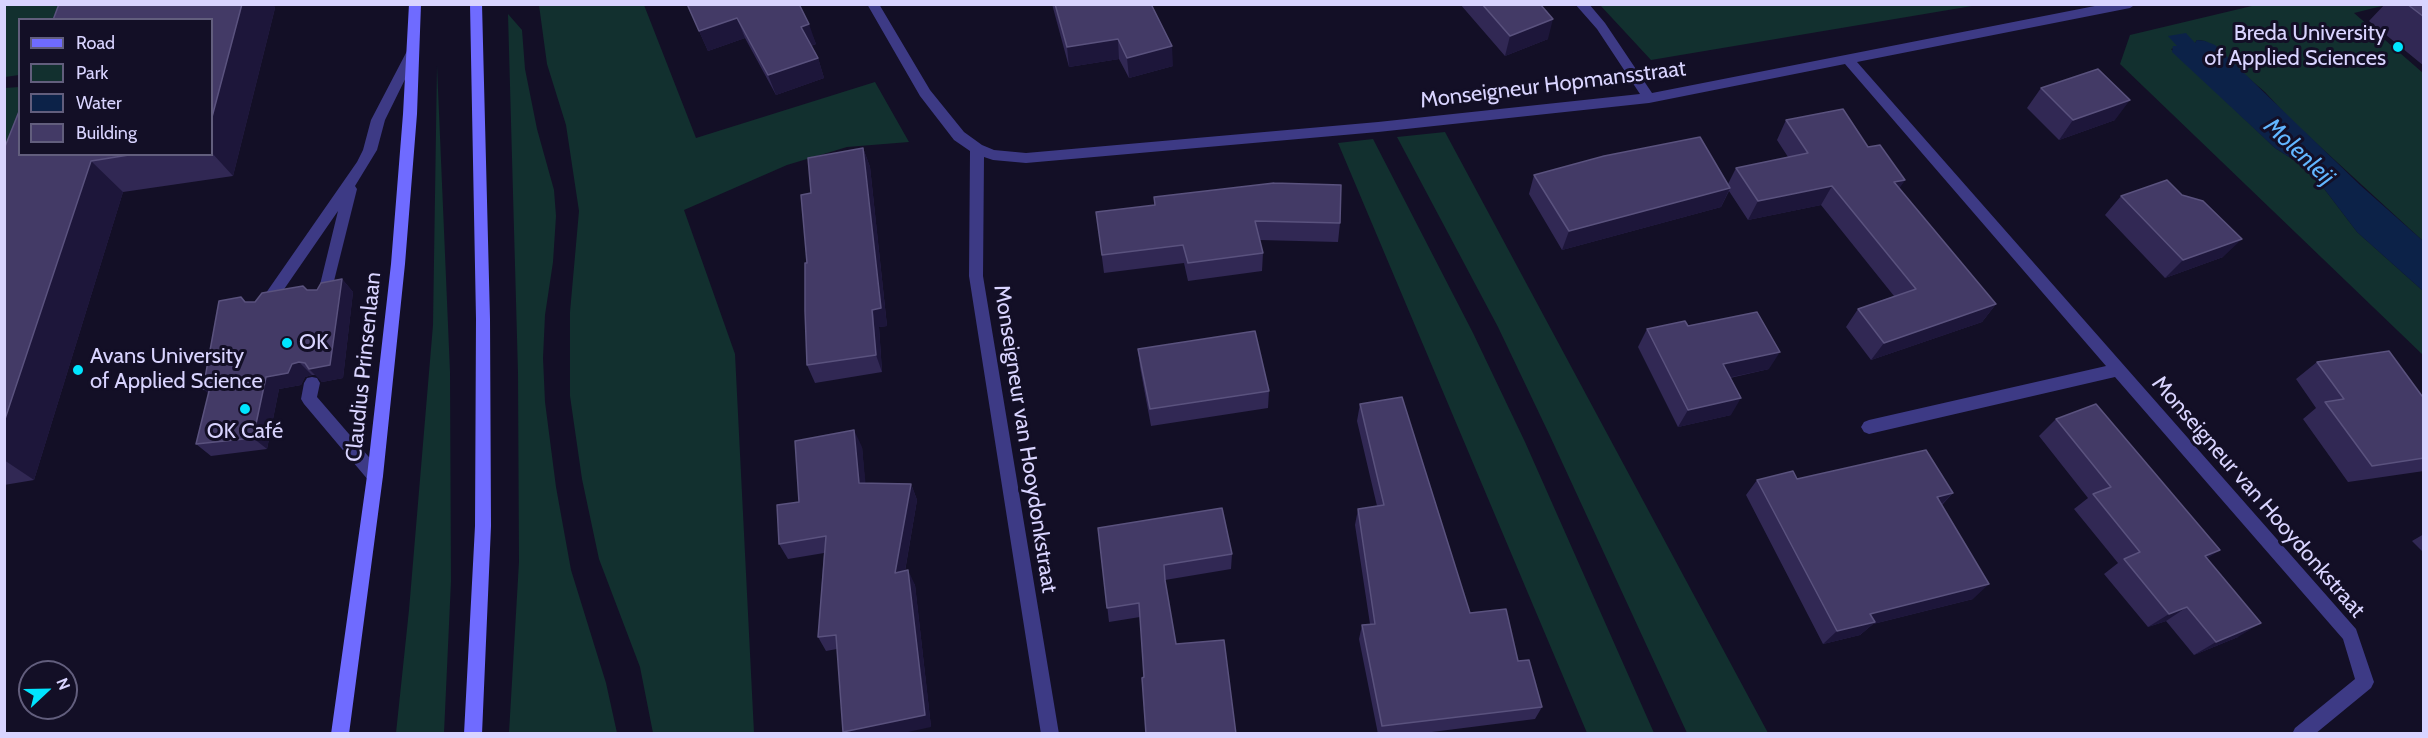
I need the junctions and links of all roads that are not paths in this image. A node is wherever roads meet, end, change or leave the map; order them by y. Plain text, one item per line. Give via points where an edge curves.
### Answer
1 (415, 4) edge
2 (476, 4) edge
3 (873, 4) edge
4 (1581, 4) edge
5 (2130, 4) edge
6 (413, 51) junction
7 (1849, 61) junction
8 (1649, 98) junction
9 (977, 149) junction
10 (352, 180) junction
11 (324, 297) edge
12 (263, 309) edge
13 (2117, 370) junction
14 (312, 383) edge
15 (1869, 427) dead end
16 (375, 476) junction
17 (340, 734) edge
18 (473, 734) edge
19 (1050, 734) edge
20 (2301, 734) edge

1 - 6 main road, Claudius Prinsenlaan
2 - 18 main road via 483,526
3 - 9 street via 941,116
4 - 8 street via 1601,26
5 - 7 street, Monseigneur Hopmansstraat
6 - 10 street via 378,120 370,150
6 - 16 main road, Claudius Prinsenlaan via 398,264
7 - 8 street, Monseigneur Hopmansstraat
7 - 13 street, Monseigneur van Hooydonkstraat
8 - 9 street, Monseigneur Hopmansstraat via 1041,157 1011,158
9 - 19 street, Monseigneur van Hooydonkstraat via 976,276
10 - 11 street
10 - 12 street
13 - 15 street
13 - 20 street, Monseigneur van Hooydonkstraat via 2350,635 2365,682
14 - 16 street via 309,399
16 - 17 main road, Claudius Prinsenlaan

